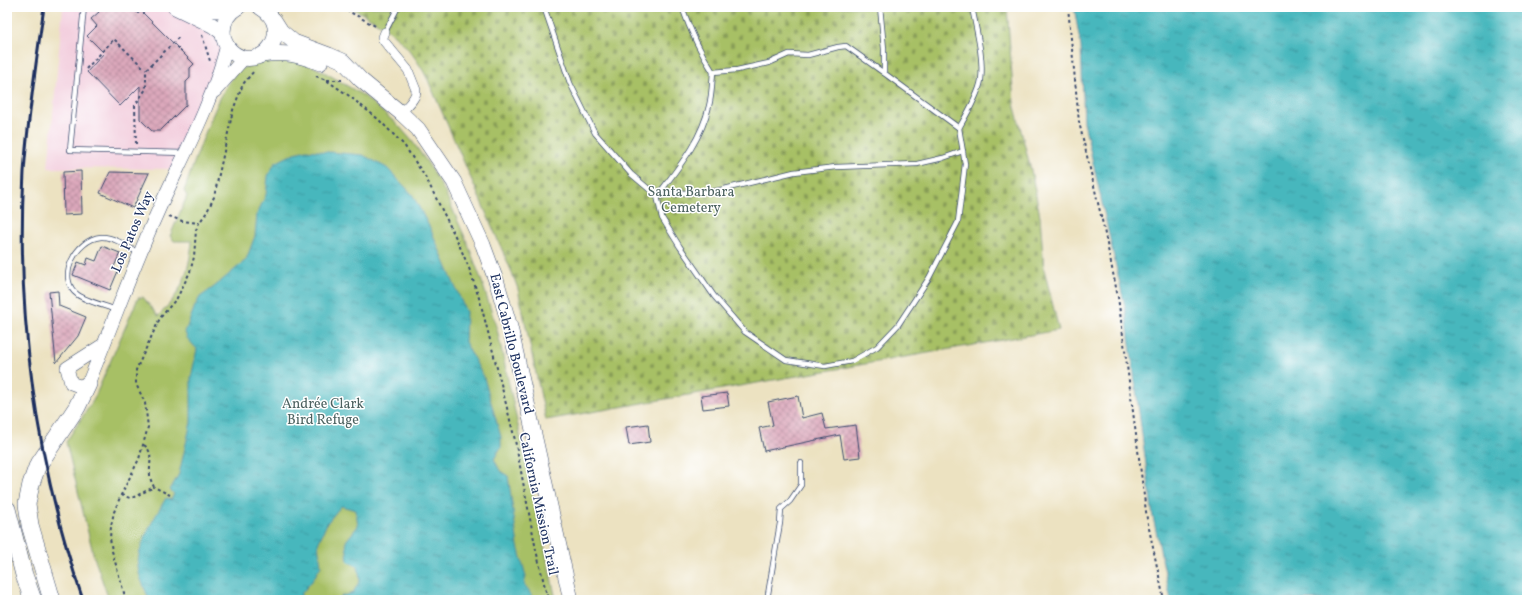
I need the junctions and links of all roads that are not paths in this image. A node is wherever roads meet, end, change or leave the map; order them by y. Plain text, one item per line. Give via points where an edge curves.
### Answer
1 (84, 7) edge
2 (174, 7) edge
3 (199, 7) edge
4 (238, 7) edge
5 (398, 7) edge
6 (544, 7) edge
7 (682, 7) edge
8 (880, 7) edge
9 (972, 7) edge
10 (267, 11) edge
11 (382, 30) joint
12 (225, 39) junction
13 (263, 55) junction
14 (244, 58) junction
15 (713, 72) junction
16 (884, 74) junction
17 (361, 80) junction
18 (212, 94) junction
19 (401, 113) junction
20 (959, 128) junction
21 (963, 151) junction
22 (186, 153) junction
23 (657, 196) junction
24 (140, 254) junction
25 (117, 311) junction
26 (103, 345) junction
27 (88, 384) junction
28 (801, 463) dead end
29 (7, 509) edge
30 (33, 600) edge
31 (52, 600) edge
32 (570, 600) edge
33 (767, 600) edge
34 (1055, 600) edge
35 (1073, 600) edge

1 - 22 lane via 70,150
2 - 12 main road via 212,25
3 - 4 main road via 222,11
4 - 12 main road via 228,16 223,27
5 - 11 lane
6 - 23 lane via 570,83 595,133 631,174
7 - 15 lane via 705,60
8 - 16 lane
9 - 20 lane via 980,54 981,81
10 - 13 main road via 276,28 276,36 274,43
10 - 17 main road, East Cabrillo Boulevard via 281,31 294,42 343,61
11 - 19 street via 383,40 408,70 416,90 415,97
12 - 14 main road via 235,54
12 - 18 main road, Los Patos Way
13 - 14 main road, East Cabrillo Boulevard
13 - 17 main road, East Cabrillo Boulevard via 276,53 304,56
14 - 18 main road, Los Patos Way
15 - 16 lane via 769,63 789,54 808,55 846,46
15 - 23 lane via 710,105 700,134
16 - 20 lane
17 - 19 main road, East Cabrillo Boulevard
18 - 22 main road, Los Patos Way
19 - 32 main road, East Cabrillo Boulevard via 418,129 454,182 483,245 497,283 512,335
20 - 21 lane
21 - 23 lane via 917,164 836,167 794,172 716,192
21 - 23 lane via 965,164 958,222 929,278 898,325 877,347 852,360 825,366 786,360 745,332 714,296 680,247 662,218
22 - 24 main road, Los Patos Way
24 - 25 main road, Los Patos Way
24 - 25 lane via 103,237 81,246 73,256 69,269 72,288 78,295
25 - 26 main road, Los Patos Way
26 - 27 main road, Los Patos Way
26 - 27 main road via 67,368 71,382 79,386
27 - 31 highway via 77,407 36,467 30,484 27,504 30,524
28 - 33 lane via 801,485 781,509
29 - 30 highway via 24,576
34 - 35 lane via 1063,597

